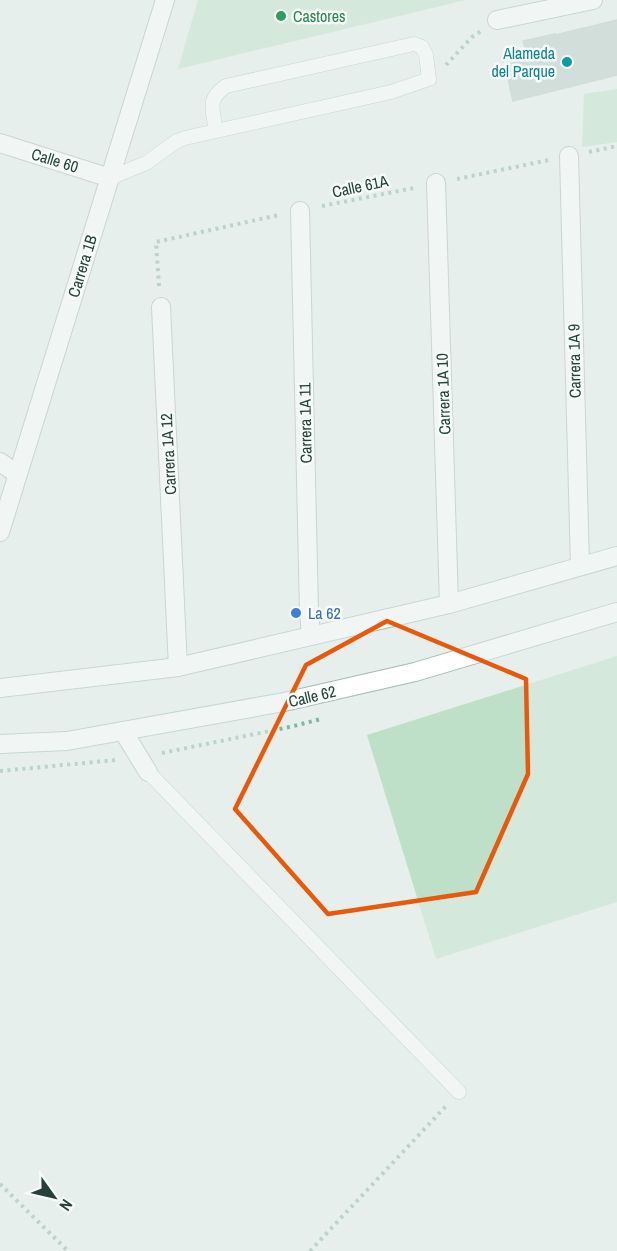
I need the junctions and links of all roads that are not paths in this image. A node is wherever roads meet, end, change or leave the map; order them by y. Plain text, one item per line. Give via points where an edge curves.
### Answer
1 (165, 0) edge
2 (593, 0) edge
3 (497, 20) road end
4 (216, 131) junction
5 (0, 143) edge
6 (569, 156) road end
7 (110, 177) junction
8 (436, 183) road end
9 (300, 211) road end
10 (161, 308) road end
11 (0, 462) edge
12 (17, 474) junction
13 (0, 532) edge
14 (617, 556) edge
15 (580, 566) junction
16 (449, 604) junction
17 (617, 612) edge
18 (311, 635) junction
19 (178, 666) junction
20 (0, 688) edge
21 (123, 731) junction
22 (0, 744) edge
23 (148, 772) joint
24 (459, 1092) road end

1 - 7 street, Carrera 1B
2 - 3 street
4 - 4 lane via 391,92 429,79 426,55 422,47 414,44 226,86 212,101
4 - 7 lane via 177,141 146,163
5 - 7 street, Calle 60
6 - 15 street, Carrera 1A 9
7 - 12 street, Carrera 1B
8 - 16 street, Carrera 1A 10
9 - 18 street, Carrera 1A 11
10 - 19 street, Carrera 1A 12
11 - 12 street
12 - 13 street, Carrera 1B
14 - 15 street
15 - 16 street
16 - 18 street
17 - 21 street, Calle 62 via 415,672 284,702
18 - 19 street
19 - 20 street
21 - 22 street, Calle 62 via 67,741
21 - 23 street
23 - 24 lane

